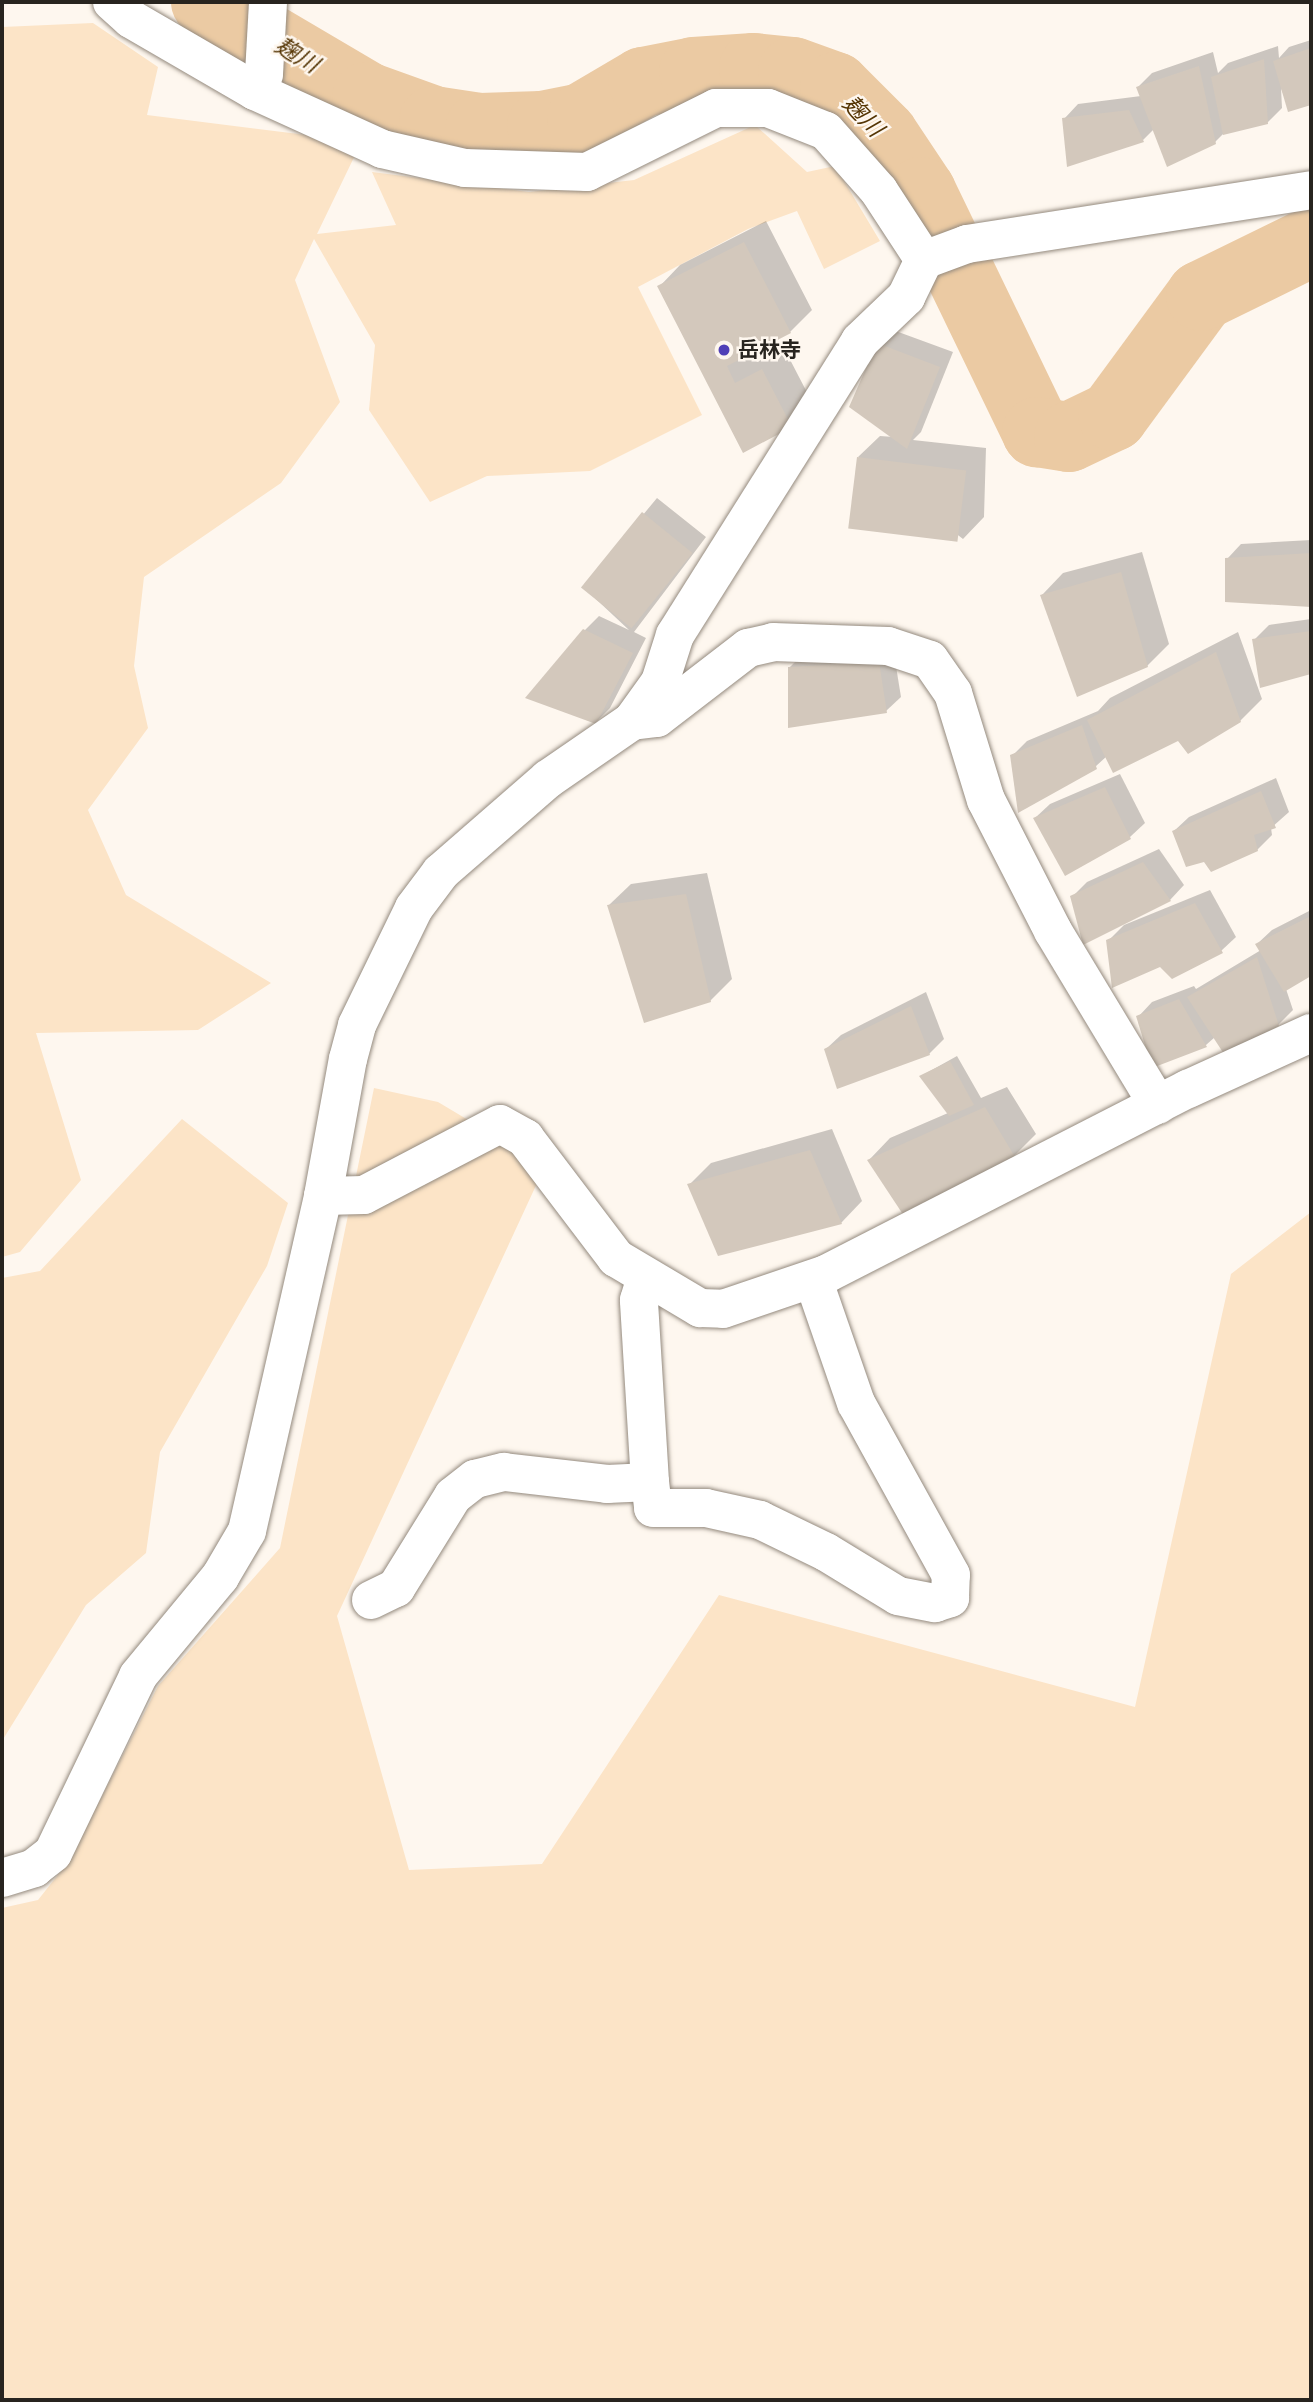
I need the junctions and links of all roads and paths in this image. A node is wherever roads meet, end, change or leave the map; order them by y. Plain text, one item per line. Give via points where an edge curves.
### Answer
1 (112, 2) edge
2 (269, 7) edge
3 (259, 82) junction
4 (1311, 190) edge
5 (941, 254) junction
6 (632, 721) junction
7 (1311, 1033) edge
8 (1158, 1105) junction
9 (323, 1196) junction
10 (646, 1277) junction
11 (813, 1279) junction
12 (650, 1482) junction
13 (371, 1600) dead end
14 (2, 1878) edge

1 - 3 street via 131,19
2 - 3 street
3 - 5 street via 382,149 478,168 587,172 716,108 768,108 826,131
4 - 5 street
5 - 6 street via 906,298 860,341 675,635 660,682
6 - 8 street via 657,718 748,648 773,642 888,646 930,660 953,694 986,800 1053,931
6 - 9 street via 548,779 441,872 414,908 358,1025
7 - 8 street
8 - 11 street
9 - 10 street via 363,1195 500,1124 525,1138 616,1258
9 - 14 street via 253,1518 241,1544 138,1676 54,1853 34,1868
10 - 11 street via 700,1308 723,1309
10 - 12 street via 639,1300
11 - 12 street via 856,1403 951,1575 950,1598 935,1603 898,1596 826,1552 760,1520 706,1508 653,1508
12 - 13 street via 607,1483 504,1472 475,1479 453,1496 396,1588

